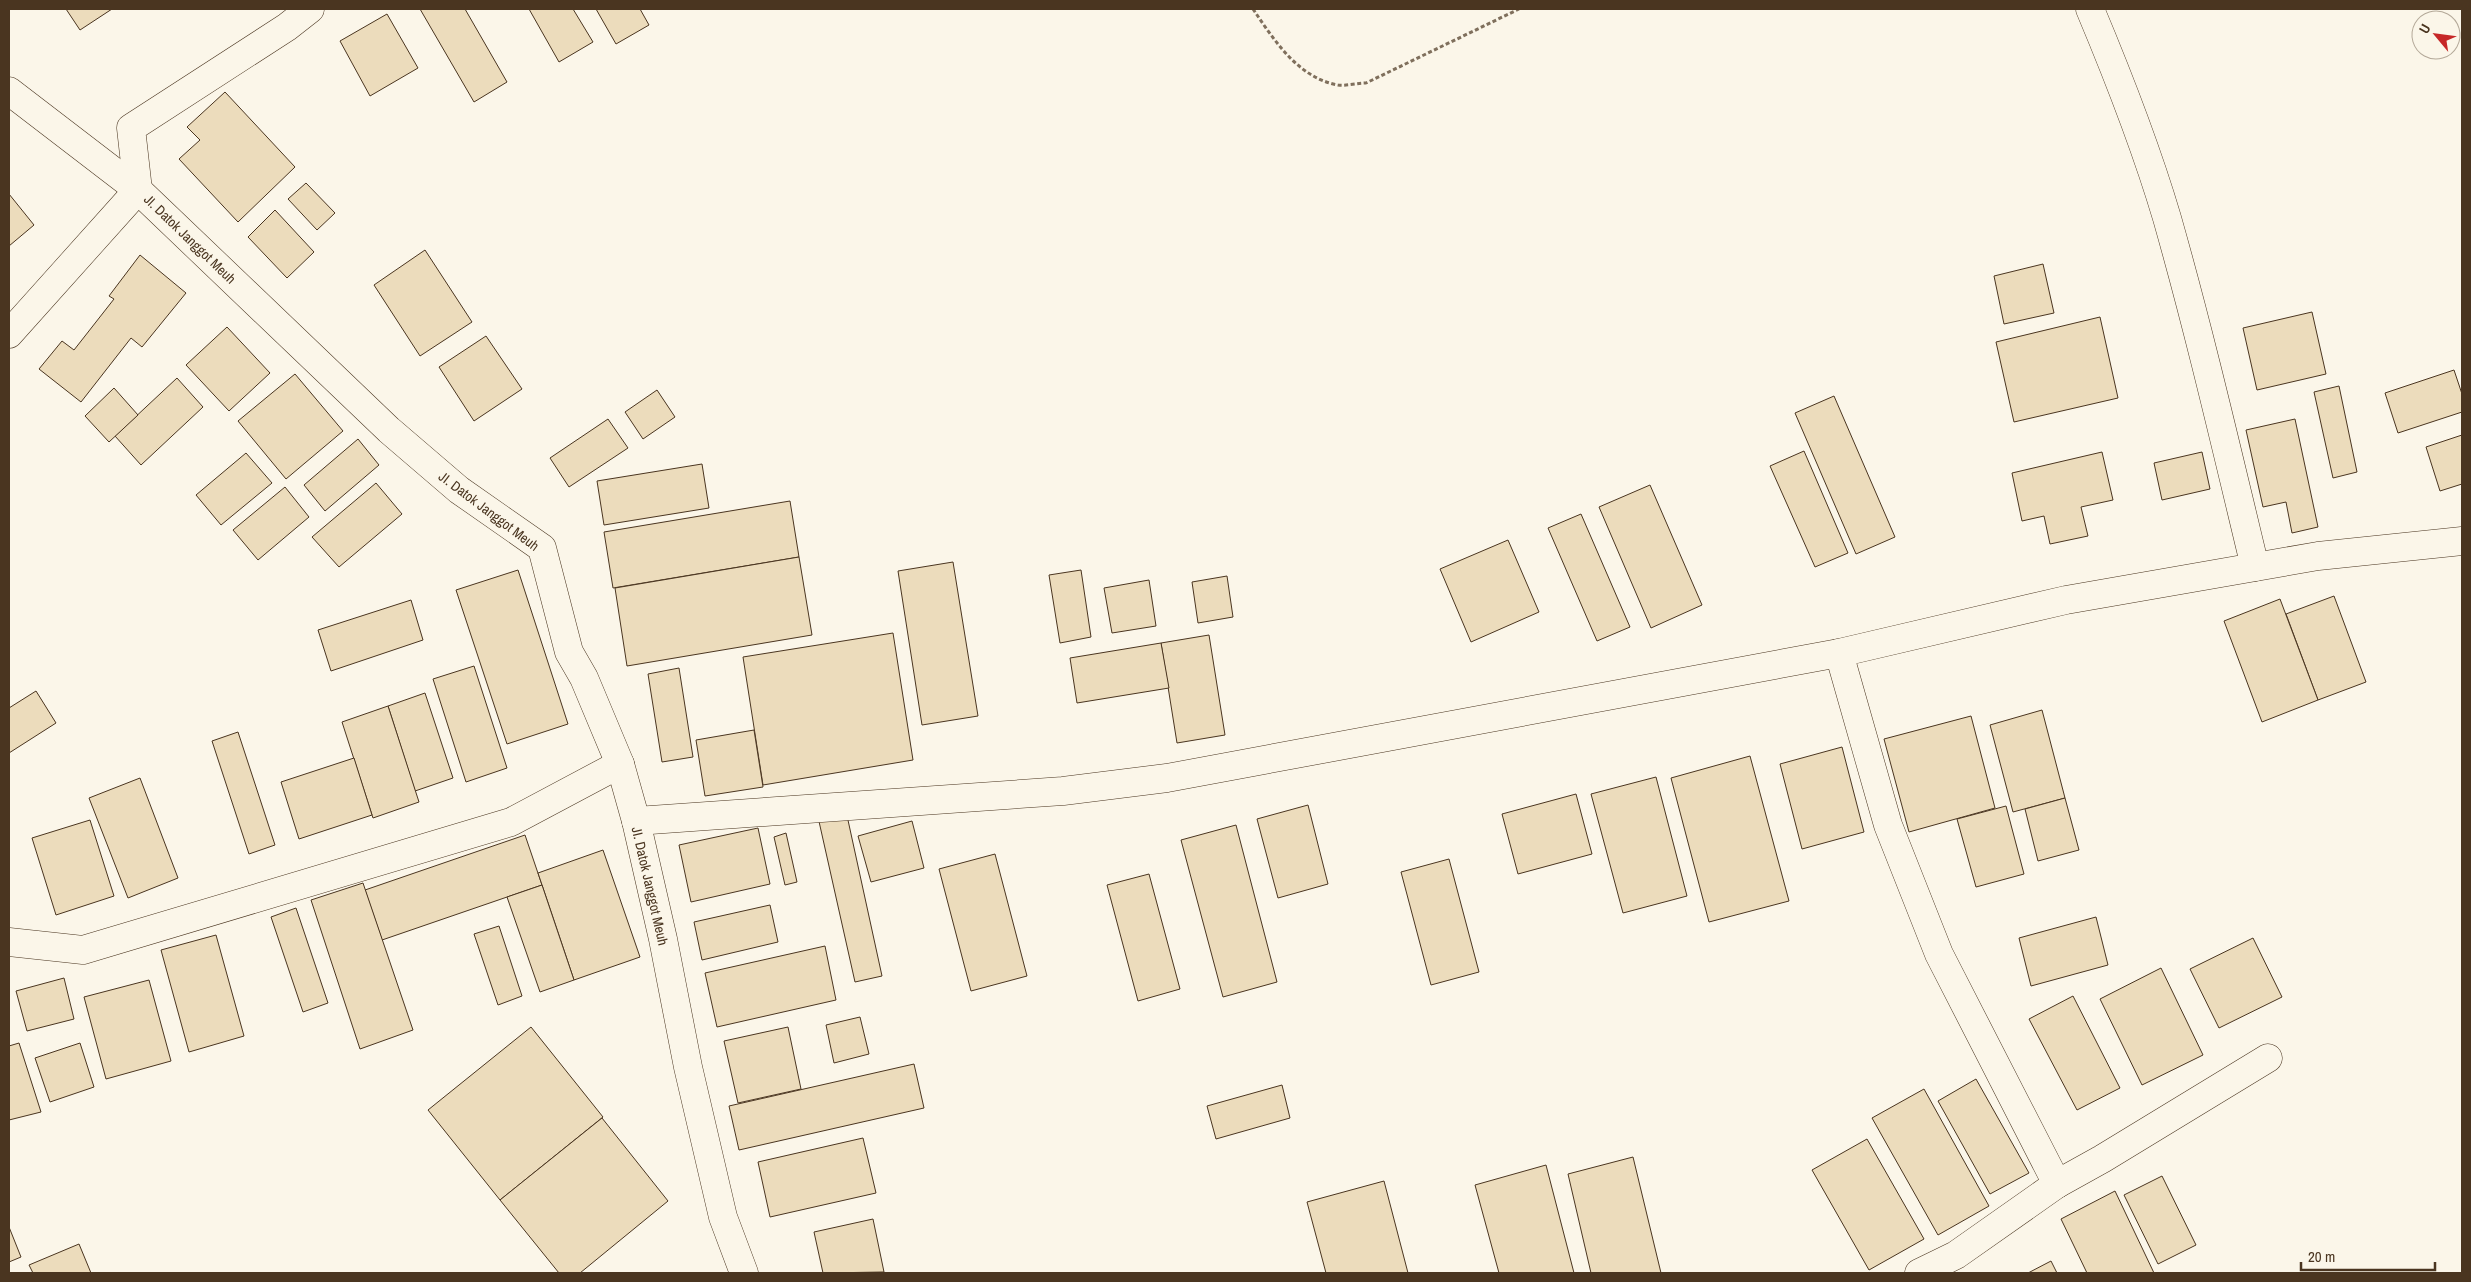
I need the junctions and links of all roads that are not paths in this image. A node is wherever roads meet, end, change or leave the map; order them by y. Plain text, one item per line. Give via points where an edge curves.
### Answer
1 (310, 9) edge
2 (2090, 9) edge
3 (9, 91) edge
4 (138, 190) junction
5 (9, 334) edge
6 (2462, 541) edge
7 (2255, 567) junction
8 (1839, 653) junction
9 (620, 764) junction
10 (636, 821) junction
11 (9, 942) edge
12 (2268, 1058) dead end
13 (2057, 1184) junction
14 (744, 1273) edge
15 (1919, 1273) edge

1 - 4 street via 131,128
2 - 7 street via 2132,111 2167,217
3 - 4 street, JI. Datok Janggot Meuh
4 - 5 street
4 - 9 street, JI. Datok Janggot Meuh via 389,430 459,490 542,548 569,652 584,678
6 - 7 street via 2318,556
7 - 8 street via 2066,600
8 - 10 street via 1166,778 1063,790
8 - 13 street via 1888,825 1939,954
9 - 10 street, JI. Datok Janggot Meuh
9 - 11 street via 511,822 83,950
10 - 14 street, JI. Datok Janggot Meuh via 723,1217
12 - 13 street
13 - 15 street via 1956,1255

